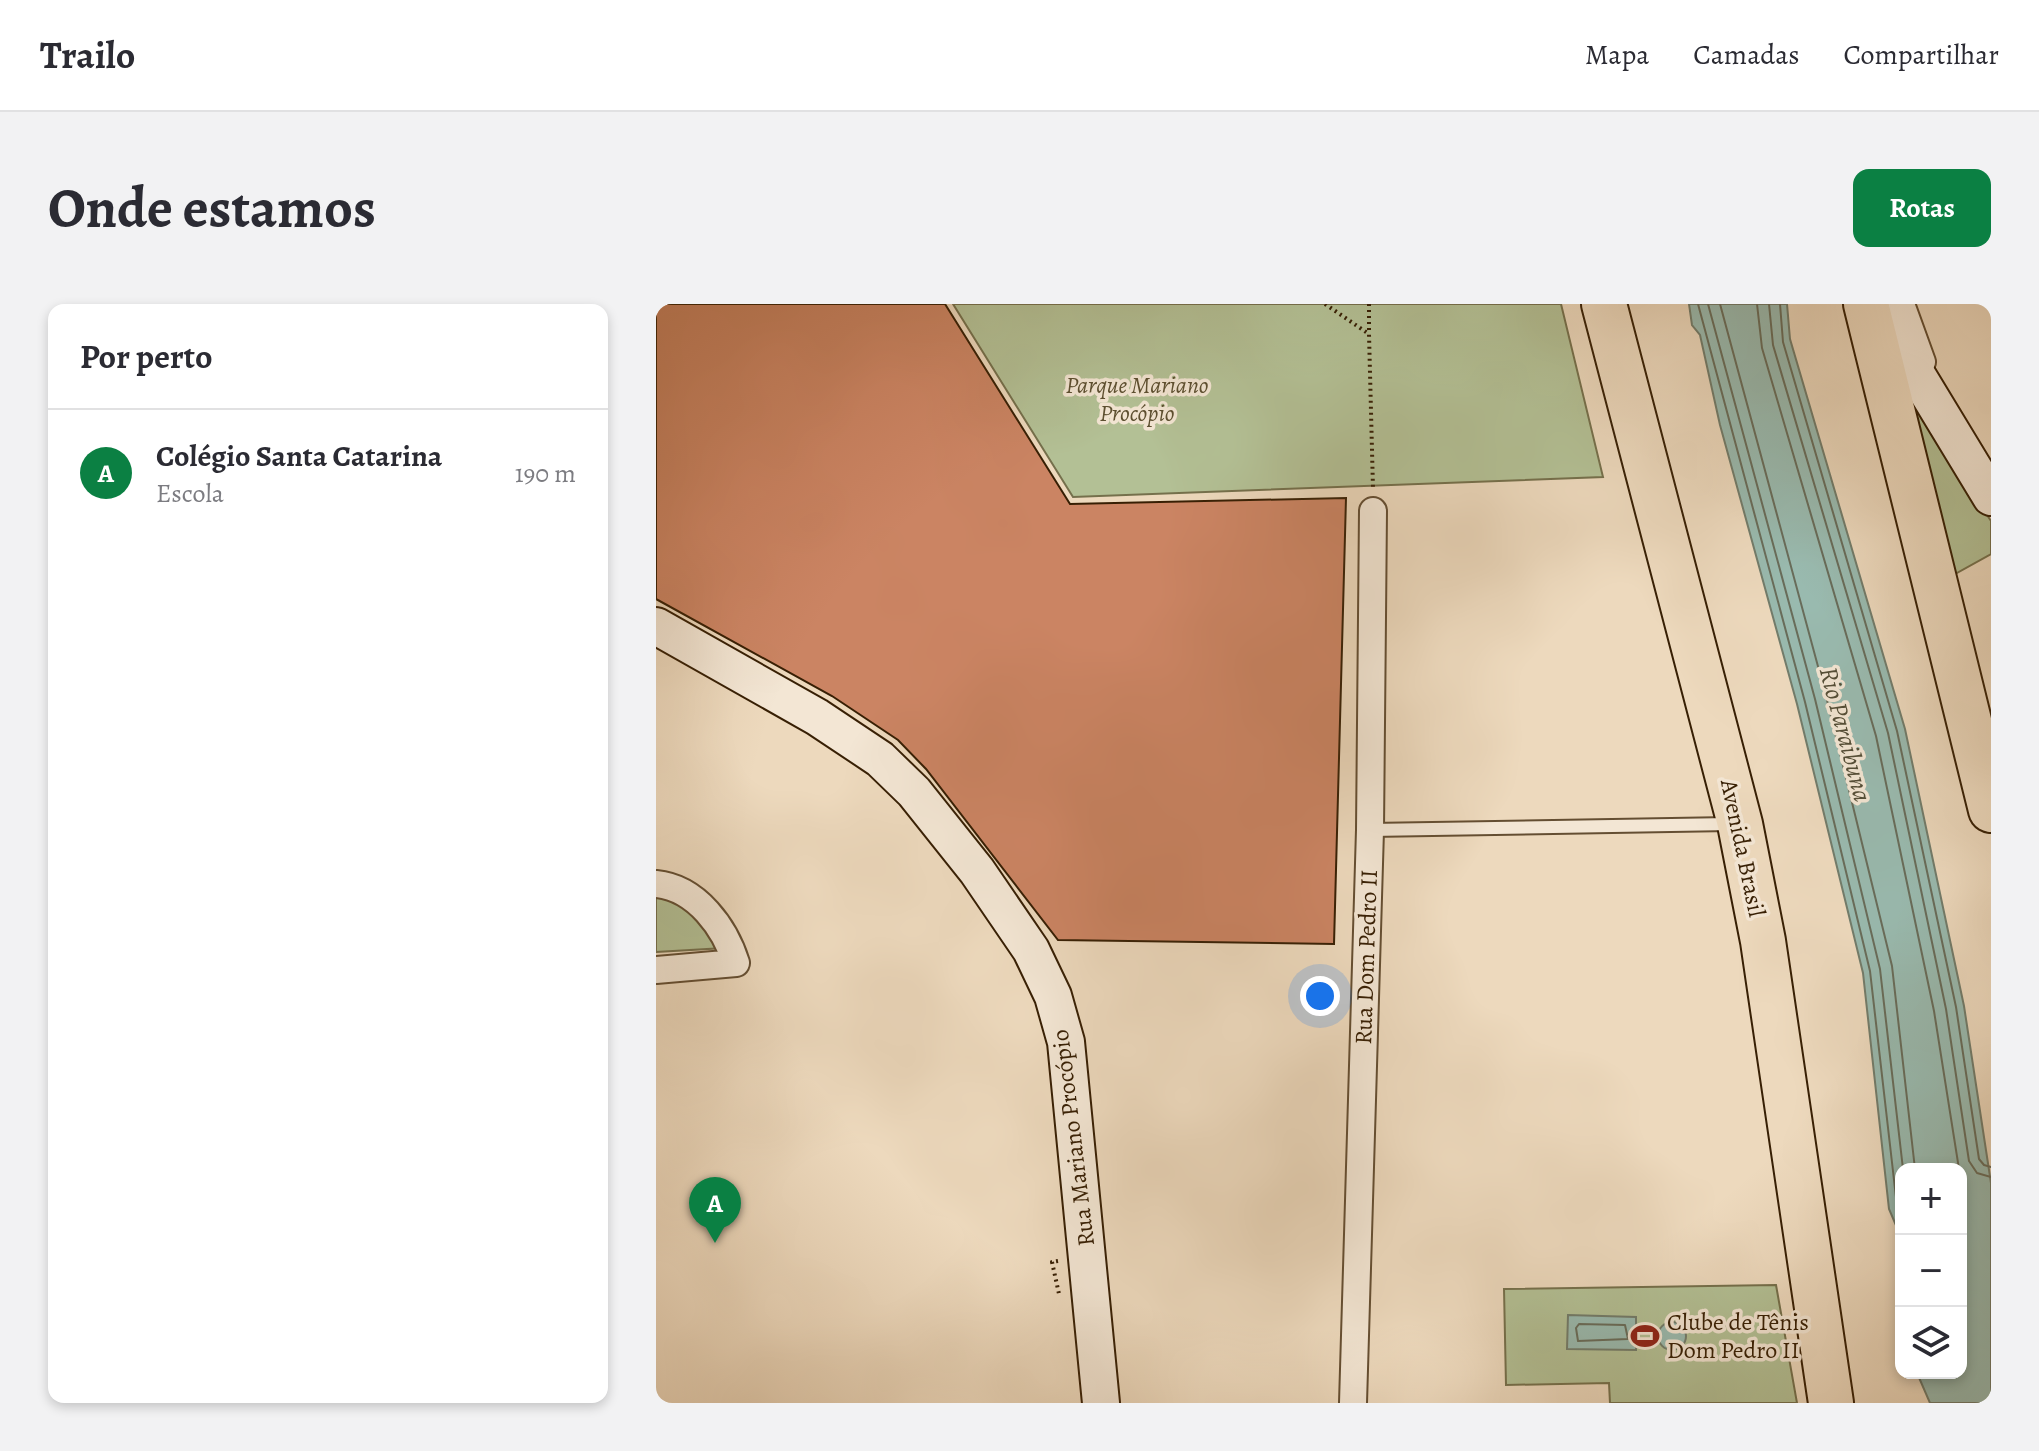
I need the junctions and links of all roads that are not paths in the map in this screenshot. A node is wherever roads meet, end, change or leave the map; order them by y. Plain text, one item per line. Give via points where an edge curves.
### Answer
1 (1604, 304) edge
2 (1866, 304) edge
3 (1874, 304) edge
4 (1901, 304) edge
5 (1944, 422) junction
6 (1991, 497) edge
7 (1373, 511) road end
8 (656, 626) edge
9 (1991, 810) edge
10 (1740, 824) junction
11 (1370, 830) junction
12 (656, 884) edge
13 (656, 970) edge
14 (1101, 1403) edge
15 (1353, 1403) edge
16 (1831, 1403) edge

1 - 10 highway, Avenida Brasil
2 - 9 highway
3 - 5 street
4 - 5 street
5 - 6 street
7 - 11 street, Rua Dom Pedro II
8 - 14 street, Rua Mariano Procópio via 880,759 959,848 1031,950 1053,996 1066,1042
10 - 11 lane
10 - 16 highway, Avenida Brasil via 1763,941
11 - 15 street, Rua Dom Pedro II
12 - 13 street via 703,907 736,963

